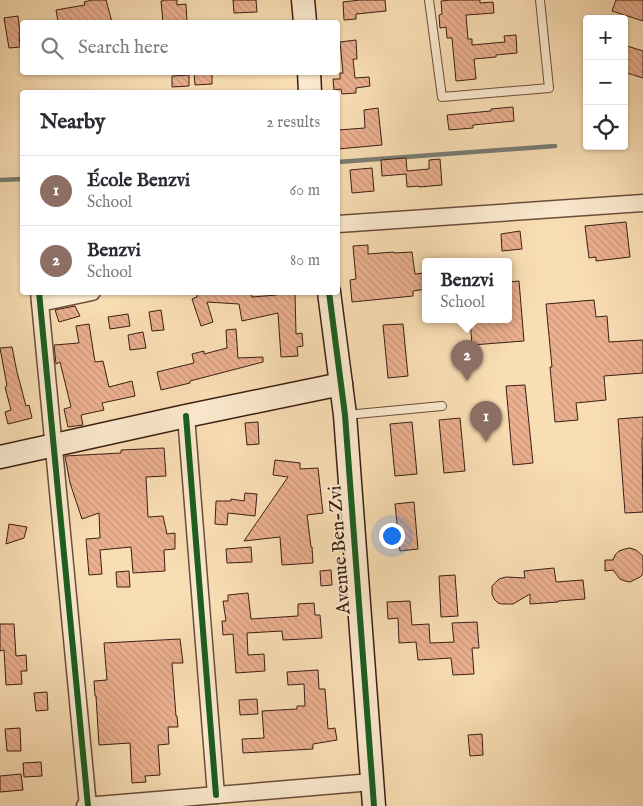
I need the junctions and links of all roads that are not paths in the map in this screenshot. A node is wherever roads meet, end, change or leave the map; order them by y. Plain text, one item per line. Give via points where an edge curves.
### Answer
1 (303, 0) edge
2 (429, 0) edge
3 (540, 0) edge
4 (305, 20) edge
5 (308, 75) edge
6 (310, 90) edge
7 (643, 203) edge
8 (340, 224) edge
9 (66, 295) edge
10 (329, 295) edge
11 (39, 298) edge
12 (341, 384) junction
13 (442, 406) dead end
14 (345, 415) junction
15 (186, 416) junction
16 (53, 445) junction
17 (0, 457) edge
18 (372, 782) junction
19 (216, 795) junction
20 (144, 804) edge
21 (86, 806) edge
22 (374, 806) edge

1 - 4 street
2 - 3 lane via 442,97 549,88
5 - 6 street
7 - 8 street
9 - 11 street
10 - 12 street, Avenue Ben-Zvi
11 - 16 street
12 - 14 street, Avenue Ben-Zvi
12 - 15 street
13 - 14 lane
14 - 18 street, Avenue Ben-Zvi
15 - 16 street
15 - 19 street
16 - 17 street
16 - 21 street
18 - 19 street
18 - 22 street, Avenue Ben-Zvi
19 - 20 street
20 - 21 street

